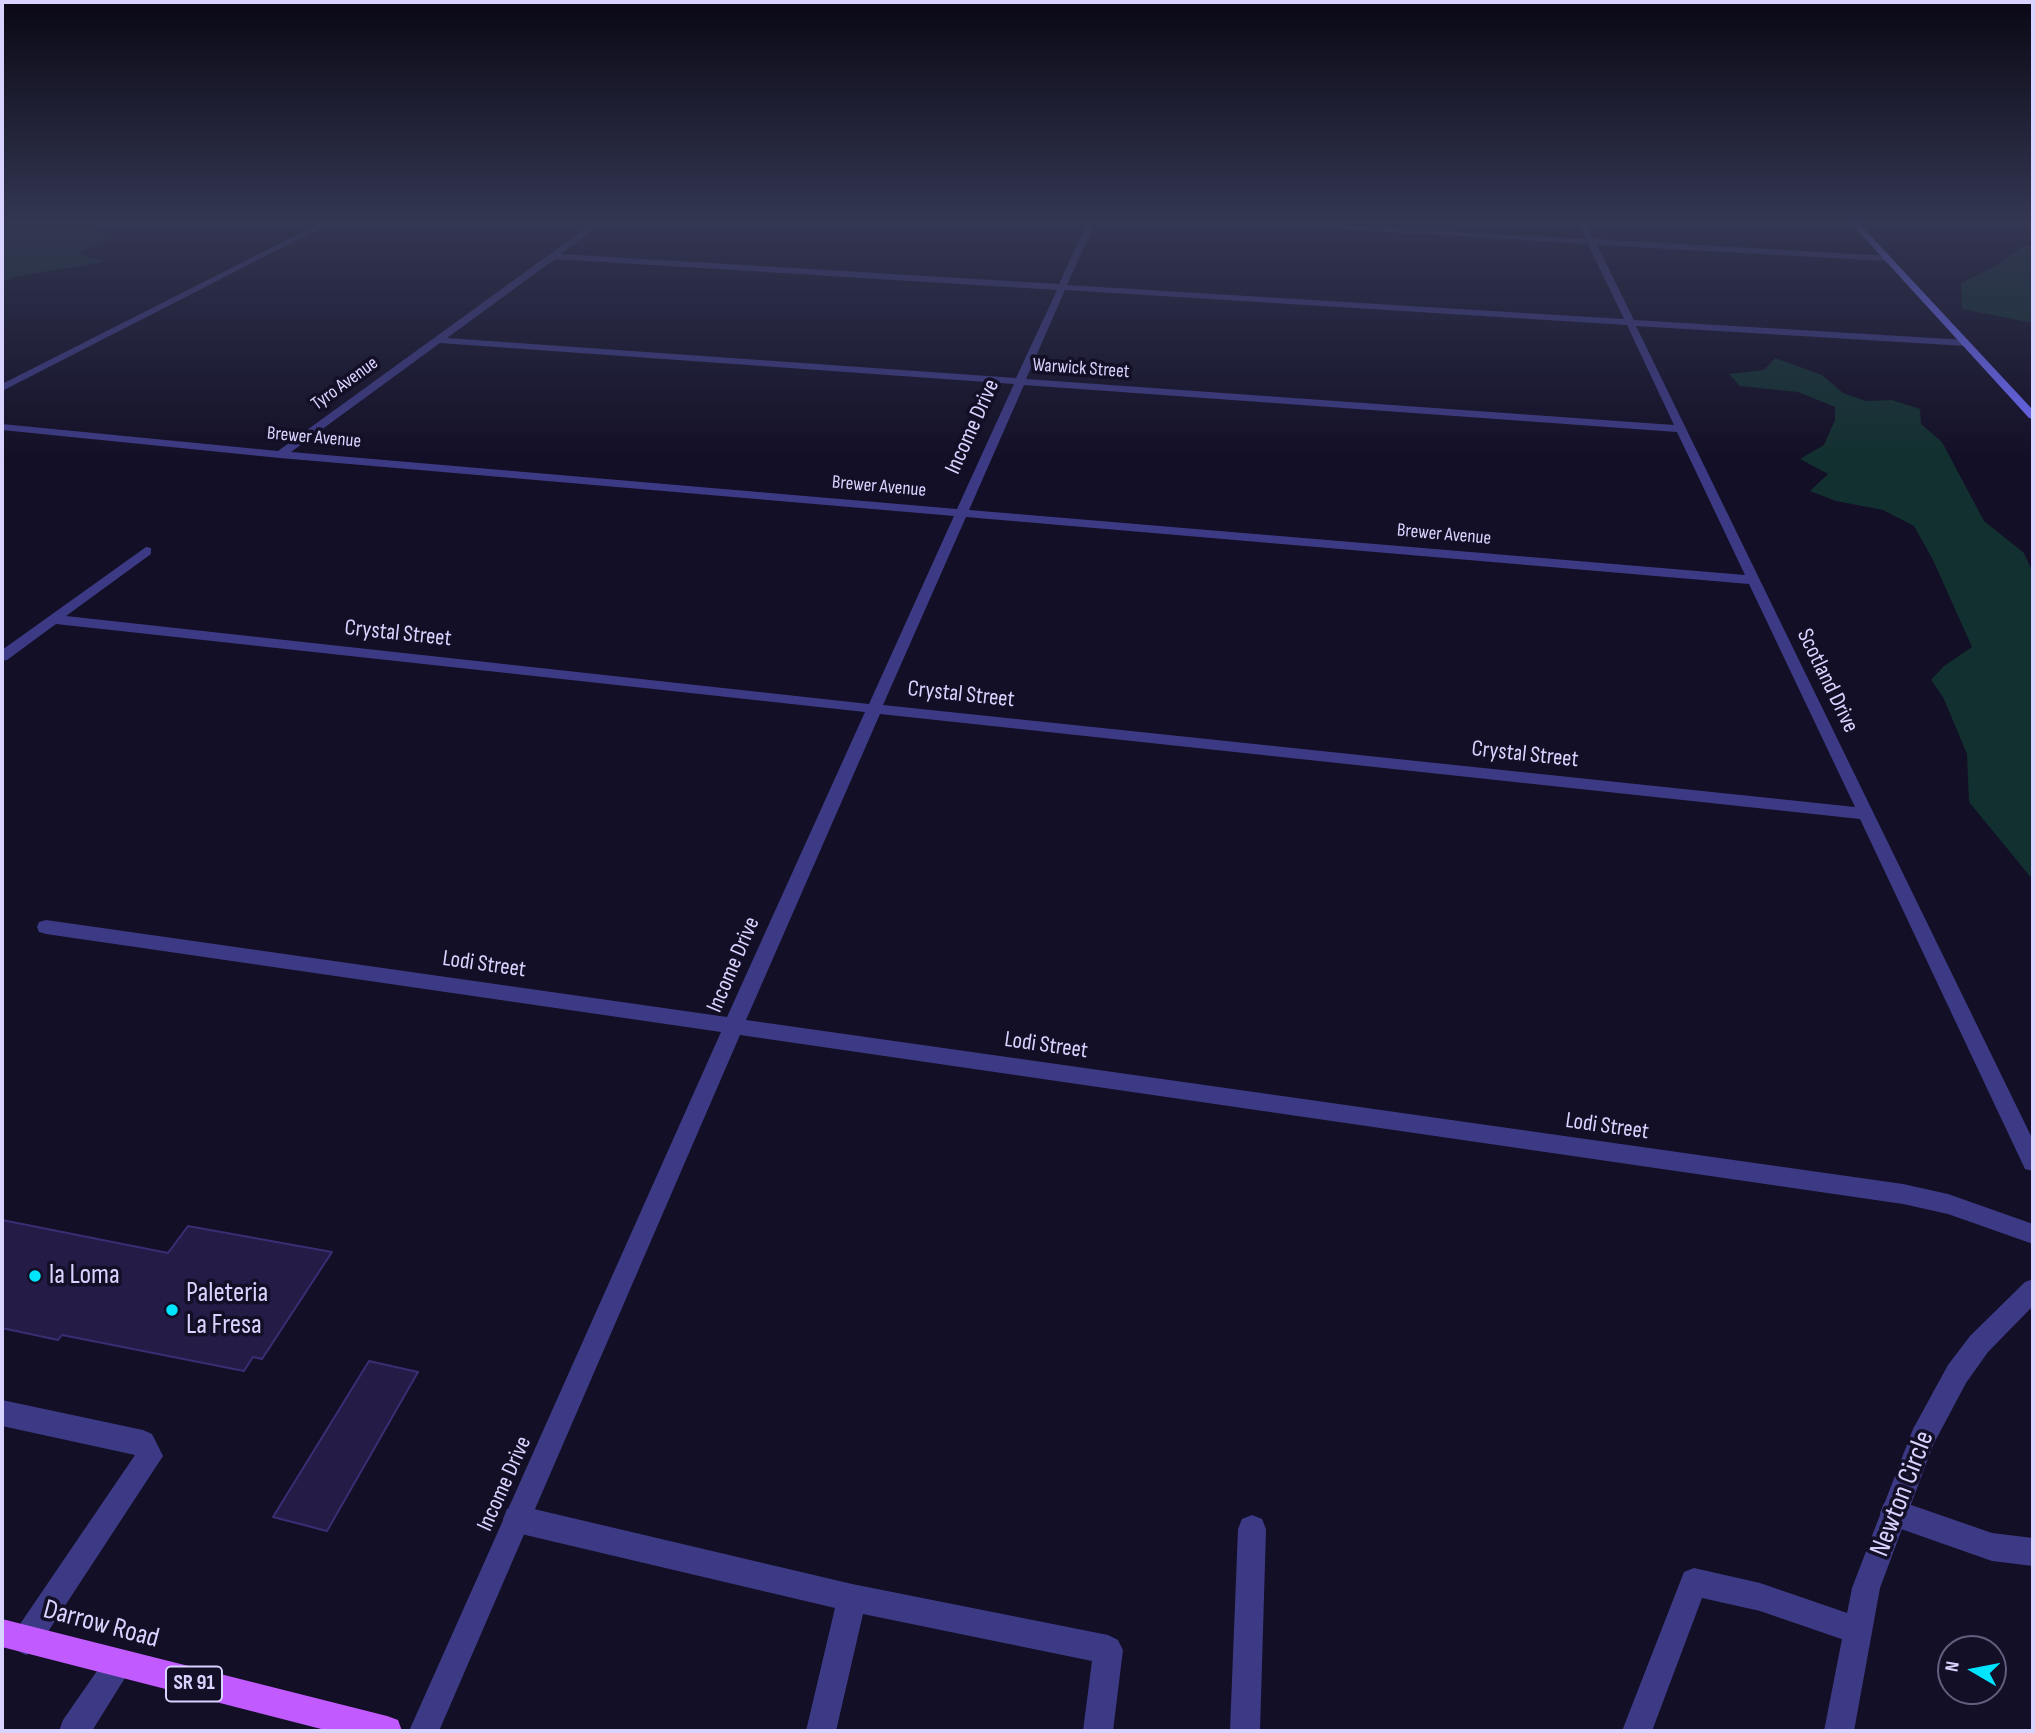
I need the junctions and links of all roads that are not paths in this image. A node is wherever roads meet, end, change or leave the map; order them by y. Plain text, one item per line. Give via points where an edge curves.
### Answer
1 (173, 301) edge
2 (491, 301) edge
3 (1056, 301) edge
4 (1287, 301) edge
5 (1619, 301) edge
6 (1927, 301) edge
7 (1629, 322) junction
8 (437, 340) junction
9 (1966, 343) junction
10 (1020, 382) junction
11 (2, 388) edge
12 (2033, 416) edge
13 (2, 426) edge
14 (1681, 429) junction
15 (280, 454) junction
16 (961, 513) junction
17 (146, 551) dead end
18 (1753, 580) junction
19 (53, 619) junction
20 (2, 657) edge
21 (875, 709) junction
22 (1866, 814) junction
23 (46, 927) dead end
24 (735, 1026) junction
25 (2033, 1162) edge
26 (2033, 1234) edge
27 (2033, 1290) edge
28 (2, 1413) edge
29 (1894, 1513) junction
30 (517, 1519) junction
31 (1252, 1529) dead end
32 (2033, 1552) edge
33 (852, 1598) junction
34 (1856, 1630) junction
35 (14, 1637) edge
36 (118, 1665) junction
37 (74, 1731) edge
38 (387, 1731) edge
39 (424, 1731) edge
40 (821, 1731) edge
41 (1098, 1731) edge
42 (1247, 1731) edge
43 (1637, 1731) edge
44 (1839, 1731) edge

1 - 11 street
2 - 8 street, Tyro Avenue
3 - 10 street, Income Drive
4 - 7 street
5 - 7 street, Scotland Drive
6 - 9 street
7 - 9 street
7 - 14 street, Scotland Drive
8 - 10 street, Warwick Street
8 - 15 street, Tyro Avenue
9 - 12 street
10 - 14 street, Warwick Street
10 - 16 street, Income Drive
13 - 15 street, Brewer Avenue
14 - 18 street, Scotland Drive
15 - 16 street, Brewer Avenue
16 - 18 street, Brewer Avenue
16 - 21 street, Income Drive
17 - 19 street
18 - 22 street, Scotland Drive
19 - 20 street
19 - 21 street, Crystal Street
21 - 22 street, Crystal Street
21 - 24 street, Income Drive
22 - 25 street, Scotland Drive
23 - 24 street, Lodi Street
24 - 26 street, Lodi Street via 1903,1194 1948,1204
24 - 30 street, Income Drive
27 - 29 street, Newton Circle via 1979,1344 1957,1374 1922,1438
28 - 35 street via 143,1443 150,1456
29 - 32 street via 1992,1547
29 - 34 street, Newton Circle
30 - 33 street
30 - 39 street, Income Drive
31 - 42 street
33 - 40 street
33 - 41 street via 1108,1650
34 - 43 street via 1760,1597 1694,1582
34 - 44 street, Newton Circle
35 - 36 main road, Darrow Road / SR 91
36 - 37 street
36 - 38 main road, Darrow Road / SR 91

